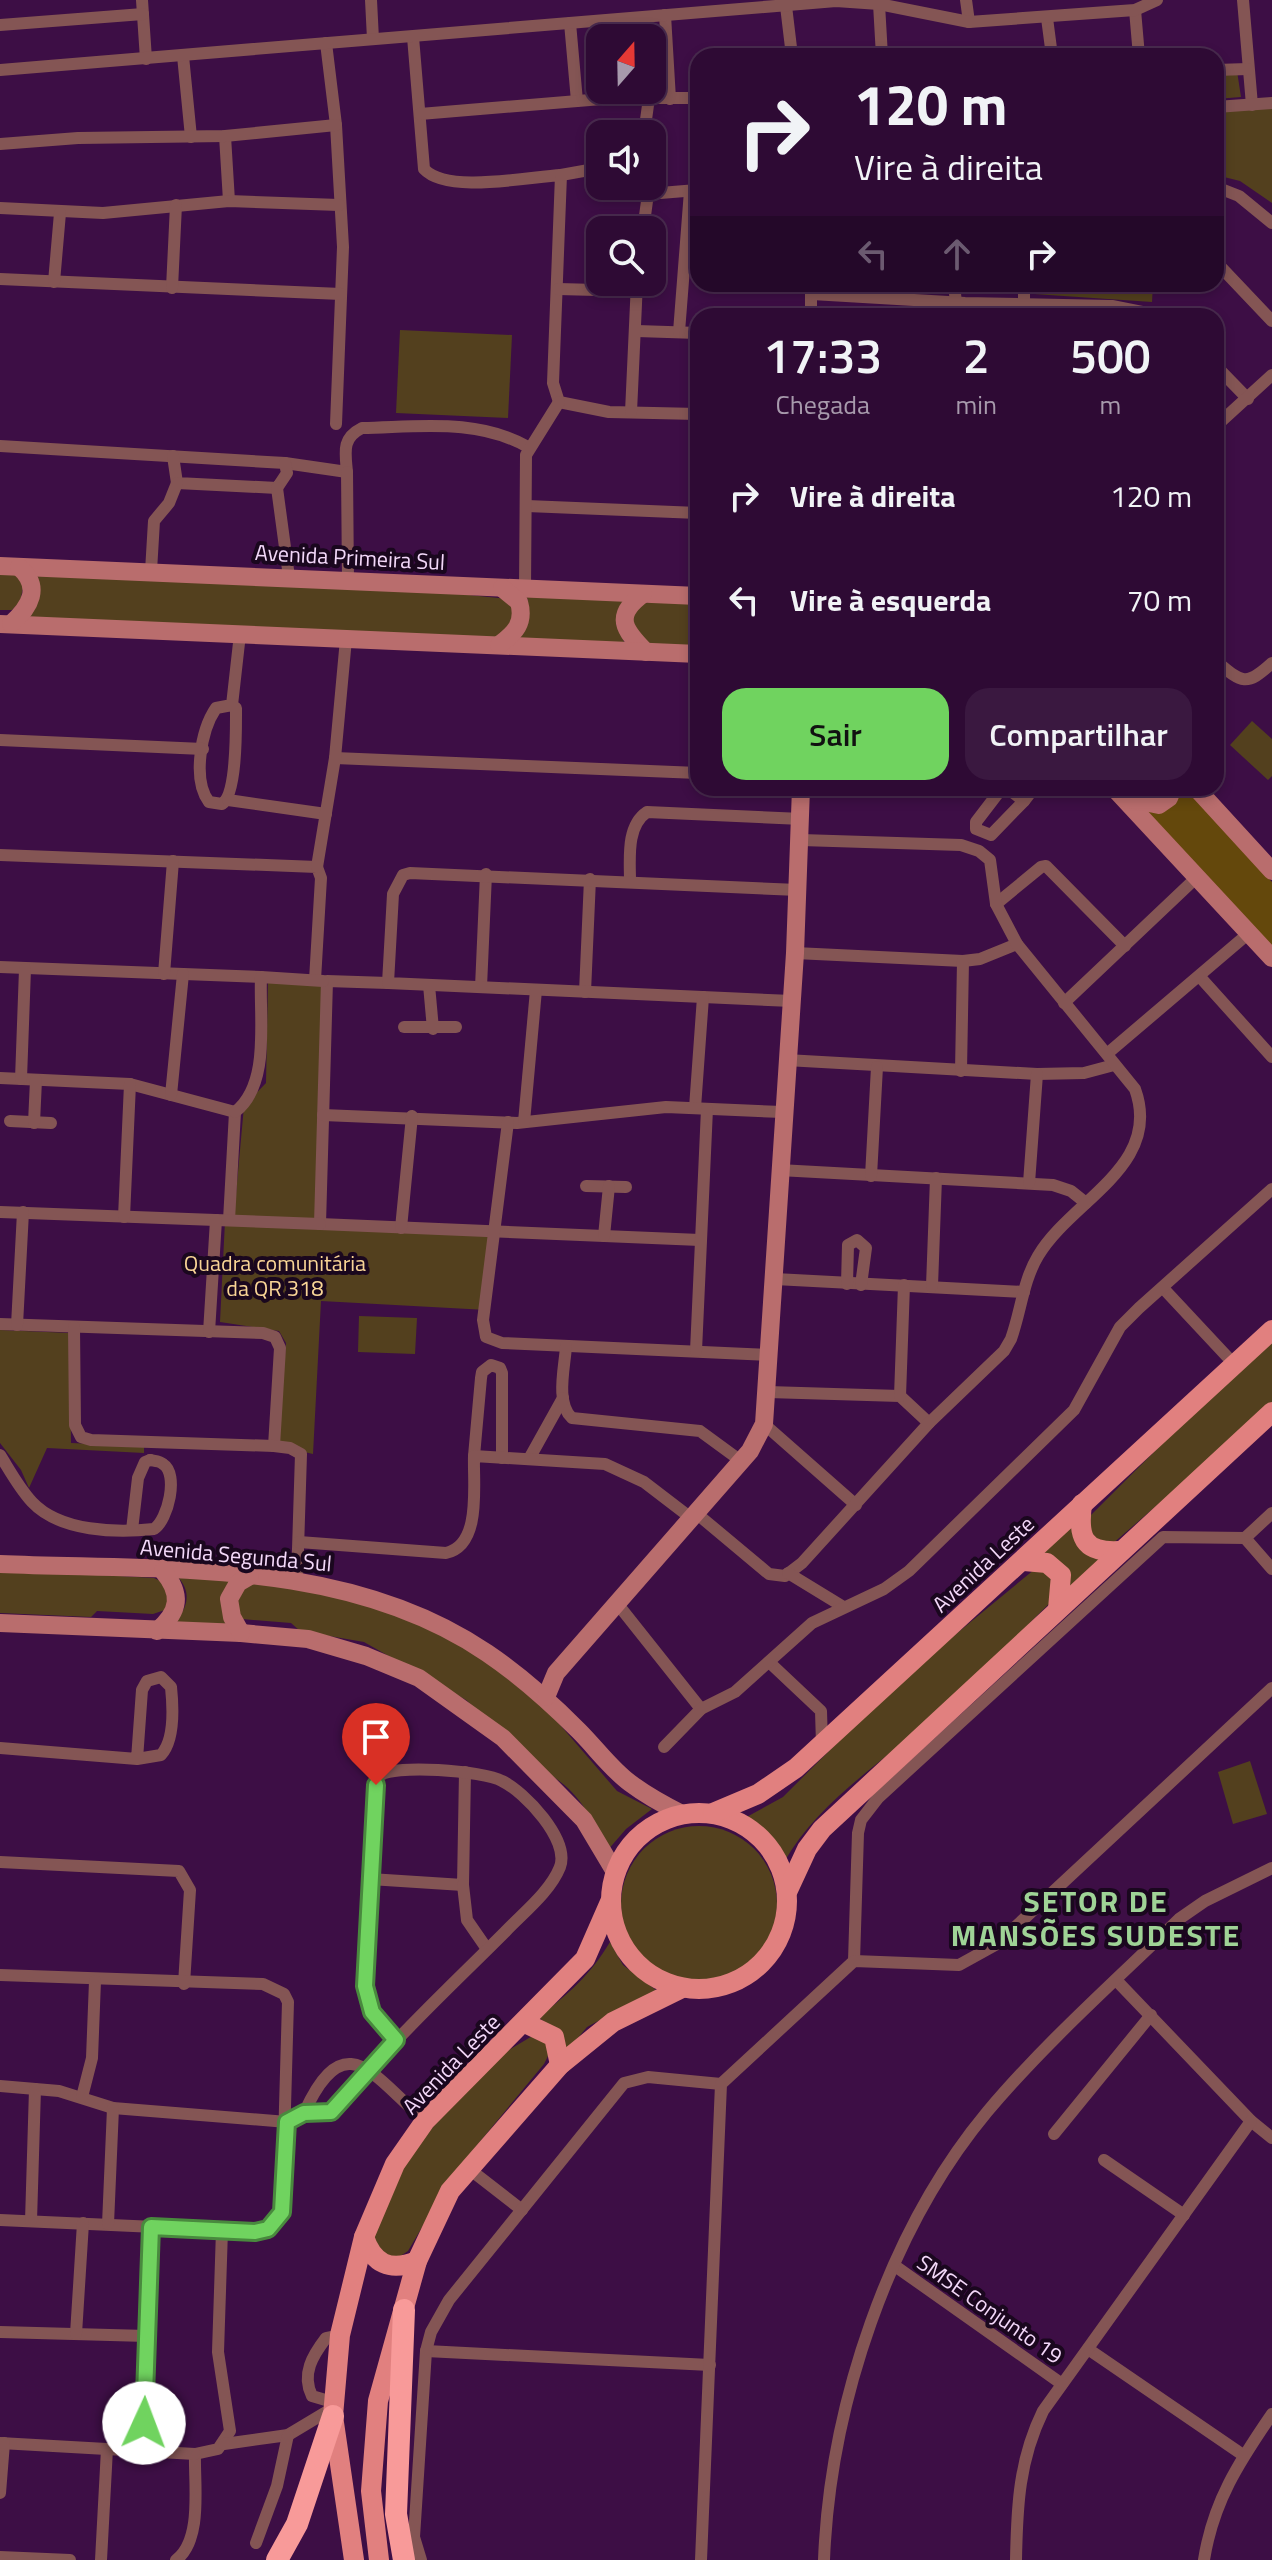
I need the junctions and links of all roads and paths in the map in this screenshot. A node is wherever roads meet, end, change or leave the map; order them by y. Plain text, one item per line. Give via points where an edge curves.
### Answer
1 (142, 0) edge
2 (371, 0) edge
3 (966, 0) edge
4 (1157, 0) edge
5 (1243, 0) edge
6 (879, 4) junction
7 (710, 6) edge
8 (786, 6) junction
9 (1135, 10) junction
10 (143, 14) junction
11 (665, 15) junction
12 (1047, 18) junction
13 (969, 22) junction
14 (570, 23) junction
15 (0, 25) edge
16 (413, 37) junction
17 (373, 39) junction
18 (326, 43) junction
19 (791, 48) edge
20 (882, 48) edge
21 (1051, 48) edge
22 (1138, 48) edge
23 (183, 56) junction
24 (146, 59) junction
25 (1248, 69) junction
26 (0, 70) edge
27 (1224, 70) edge
28 (690, 98) edge
29 (666, 99) edge
30 (670, 99) junction
31 (577, 101) junction
32 (586, 101) edge
33 (1272, 103) edge
34 (1252, 105) junction
35 (1224, 107) edge
36 (420, 114) junction
37 (336, 125) junction
38 (225, 136) junction
39 (191, 137) junction
40 (0, 144) edge
41 (586, 171) edge
42 (561, 175) junction
43 (666, 190) edge
44 (1224, 190) edge
45 (690, 191) edge
46 (229, 201) junction
47 (176, 205) junction
48 (339, 205) junction
49 (0, 208) edge
50 (60, 213) junction
51 (1272, 223) edge
52 (1224, 270) edge
53 (690, 273) edge
54 (0, 279) edge
55 (54, 282) junction
56 (172, 288) junction
57 (586, 288) edge
58 (558, 289) junction
59 (835, 292) edge
60 (883, 292) edge
61 (1024, 292) edge
62 (341, 294) junction
63 (637, 296) edge
64 (883, 298) junction
65 (1024, 303) junction
66 (962, 307) edge
67 (1079, 308) edge
68 (1272, 321) edge
69 (637, 331) junction
70 (679, 332) junction
71 (690, 333) edge
72 (1224, 374) edge
73 (1272, 375) edge
74 (1248, 399) junction
75 (559, 402) junction
76 (631, 412) junction
77 (690, 414) edge
78 (1224, 419) edge
79 (336, 424) dead end
80 (0, 446) edge
81 (528, 447) junction
82 (173, 456) junction
83 (285, 463) junction
84 (347, 472) junction
85 (177, 483) junction
86 (277, 488) junction
87 (527, 506) junction
88 (690, 513) edge
89 (526, 561) junction
90 (9, 566) edge
91 (151, 571) junction
92 (289, 577) junction
93 (348, 581) junction
94 (502, 588) junction
95 (525, 589) junction
96 (643, 594) junction
97 (690, 596) edge
98 (6, 624) edge
99 (240, 634) junction
100 (346, 639) junction
101 (499, 645) junction
102 (646, 652) junction
103 (690, 654) edge
104 (1272, 663) edge
105 (1224, 666) edge
106 (232, 705) junction
107 (0, 740) edge
108 (203, 749) junction
109 (335, 758) junction
110 (690, 773) edge
111 (801, 796) edge
112 (997, 796) edge
113 (1016, 796) edge
114 (1028, 796) edge
115 (1122, 796) edge
116 (1126, 796) edge
117 (1170, 796) edge
118 (1203, 796) edge
119 (228, 800) junction
120 (1024, 801) junction
121 (326, 814) junction
122 (802, 819) junction
123 (801, 840) junction
124 (0, 855) edge
125 (173, 861) junction
126 (317, 867) junction
127 (1272, 871) edge
128 (486, 874) junction
129 (1196, 878) junction
130 (590, 879) junction
131 (630, 881) junction
132 (798, 890) junction
133 (996, 904) junction
134 (1249, 933) junction
135 (1017, 944) junction
136 (1125, 946) junction
137 (795, 953) junction
138 (1272, 958) edge
139 (963, 961) junction
140 (0, 967) edge
141 (25, 969) junction
142 (164, 974) junction
143 (183, 974) junction
144 (261, 977) junction
145 (1200, 977) junction
146 (321, 981) junction
147 (388, 983) junction
148 (429, 985) junction
149 (481, 987) junction
150 (536, 990) junction
151 (585, 992) junction
152 (703, 997) junction
153 (792, 1001) junction
154 (1064, 1003) junction
155 (404, 1027) dead end
156 (456, 1027) dead end
157 (433, 1029) junction
158 (1272, 1057) edge
159 (1111, 1059) junction
160 (786, 1060) junction
161 (877, 1067) junction
162 (961, 1071) junction
163 (1037, 1074) junction
164 (0, 1078) edge
165 (21, 1079) junction
166 (36, 1080) junction
167 (130, 1084) junction
168 (171, 1095) junction
169 (701, 1109) junction
170 (235, 1112) junction
171 (782, 1112) junction
172 (323, 1115) junction
173 (412, 1116) junction
174 (10, 1121) dead end
175 (508, 1122) junction
176 (524, 1122) junction
177 (34, 1123) junction
178 (51, 1123) dead end
179 (779, 1170) junction
180 (871, 1176) junction
181 (936, 1178) junction
182 (1029, 1183) junction
183 (586, 1186) dead end
184 (609, 1186) junction
185 (626, 1187) dead end
186 (1272, 1189) edge
187 (1086, 1203) junction
188 (0, 1212) edge
189 (23, 1212) junction
190 (124, 1217) junction
191 (223, 1220) junction
192 (320, 1224) junction
193 (401, 1228) junction
194 (496, 1232) junction
195 (604, 1236) junction
196 (700, 1240) junction
197 (775, 1279) junction
198 (847, 1284) junction
199 (861, 1285) junction
200 (904, 1285) junction
201 (932, 1286) junction
202 (1163, 1288) junction
203 (1024, 1292) junction
204 (0, 1324) edge
205 (17, 1325) junction
206 (74, 1327) junction
207 (1272, 1330) edge
208 (209, 1332) junction
209 (566, 1346) junction
210 (696, 1351) junction
211 (770, 1355) junction
212 (1234, 1364) junction
213 (768, 1392) junction
214 (900, 1396) junction
215 (563, 1398) junction
216 (1272, 1412) edge
217 (929, 1423) junction
218 (764, 1424) junction
219 (151, 1442) junction
220 (274, 1446) junction
221 (0, 1455) edge
222 (474, 1456) junction
223 (502, 1458) junction
224 (529, 1459) junction
225 (150, 1460) junction
226 (741, 1461) junction
227 (1082, 1504) junction
228 (856, 1505) junction
229 (1272, 1513) edge
230 (693, 1515) junction
231 (132, 1530) junction
232 (1245, 1538) junction
233 (299, 1542) junction
234 (1119, 1551) junction
235 (1024, 1561) junction
236 (0, 1564) edge
237 (1272, 1569) edge
238 (163, 1571) junction
239 (788, 1573) junction
240 (250, 1576) junction
241 (297, 1581) junction
242 (616, 1602) junction
243 (842, 1606) junction
244 (1058, 1609) junction
245 (0, 1623) edge
246 (157, 1631) junction
247 (241, 1633) junction
248 (769, 1662) junction
249 (556, 1673) junction
250 (527, 1682) junction
251 (1272, 1688) edge
252 (546, 1697) junction
253 (701, 1709) junction
254 (822, 1744) junction
255 (664, 1747) dead end
256 (0, 1748) edge
257 (137, 1759) junction
258 (465, 1772) junction
259 (713, 1813) junction
260 (682, 1814) junction
261 (0, 1862) edge
262 (1272, 1868) edge
263 (615, 1872) junction
264 (370, 1879) junction
265 (463, 1885) junction
266 (788, 1890) junction
267 (610, 1902) junction
268 (487, 1949) junction
269 (854, 1961) junction
270 (0, 1975) edge
271 (1116, 1980) junction
272 (95, 1981) junction
273 (184, 1984) junction
274 (682, 1988) junction
275 (1151, 2015) junction
276 (525, 2023) junction
277 (396, 2040) junction
278 (560, 2065) junction
279 (368, 2071) junction
280 (721, 2084) junction
281 (0, 2086) edge
282 (35, 2089) junction
283 (82, 2097) junction
284 (113, 2108) junction
285 (304, 2113) junction
286 (425, 2121) junction
287 (1251, 2121) junction
288 (287, 2122) junction
289 (1054, 2134) dead end
290 (1272, 2138) edge
291 (1104, 2160) dead end
292 (468, 2168) junction
293 (522, 2210) junction
294 (1184, 2215) junction
295 (0, 2220) edge
296 (31, 2221) junction
297 (83, 2223) junction
298 (108, 2224) junction
299 (151, 2227) junction
300 (222, 2230) junction
301 (364, 2237) junction
302 (417, 2261) junction
303 (895, 2266) junction
304 (404, 2310) junction
305 (0, 2332) edge
306 (76, 2334) junction
307 (340, 2335) junction
308 (147, 2336) junction
309 (1088, 2349) junction
310 (426, 2351) junction
311 (710, 2365) junction
312 (1062, 2384) junction
313 (334, 2407) junction
314 (1272, 2414) edge
315 (288, 2435) junction
316 (2, 2443) edge
317 (224, 2444) junction
318 (107, 2449) junction
319 (142, 2451) junction
320 (195, 2454) junction
321 (1243, 2455) junction
322 (0, 2493) edge
323 (256, 2543) dead end
324 (0, 2557) edge
325 (70, 2560) edge
326 (101, 2560) edge
327 (176, 2560) edge
328 (277, 2560) edge
329 (354, 2560) edge
330 (379, 2560) edge
331 (404, 2560) edge
332 (421, 2560) edge
333 (701, 2560) edge
334 (824, 2560) edge
335 (1016, 2560) edge
336 (1204, 2560) edge

1 - 10 street
2 - 17 street
3 - 13 street
4 - 9 street
5 - 25 street
6 - 8 street
6 - 13 street
6 - 20 street
7 - 8 street
7 - 11 street
8 - 19 street
9 - 12 street
9 - 22 street
10 - 15 street
10 - 24 street
11 - 14 street
11 - 30 street
12 - 13 street
12 - 21 street
14 - 16 street
14 - 31 street
16 - 17 street
16 - 36 street
17 - 18 street
18 - 23 street
18 - 37 street
23 - 24 street
23 - 39 street
24 - 26 street
25 - 27 street
25 - 34 street
28 - 30 street
29 - 30 street
31 - 32 street
31 - 36 street
33 - 34 street
34 - 35 street
36 - 42 street via 424,169 431,177 453,183
37 - 38 street
37 - 48 street
38 - 39 street
38 - 46 street
39 - 40 street
41 - 42 street
42 - 58 street
43 - 45 street
44 - 51 street
46 - 47 street
46 - 48 street
47 - 50 street
47 - 56 street
48 - 62 street
49 - 50 street
50 - 55 street
52 - 68 street
53 - 70 street
54 - 55 street
55 - 56 street
56 - 62 street
57 - 58 street
58 - 75 street via 553,383
59 - 64 street
60 - 64 street
61 - 65 street
62 - 79 street
63 - 69 street
64 - 66 street
65 - 66 street
65 - 67 street
69 - 70 street
69 - 76 street
70 - 71 street
72 - 74 street
73 - 74 street
74 - 78 street
75 - 76 street
75 - 81 street
76 - 77 street
80 - 82 street
81 - 84 street via 505,433 469,426 362,428 350,434 345,445
81 - 87 street
82 - 83 street
82 - 85 street
83 - 84 street
83 - 86 street via 287,473
84 - 93 street
85 - 86 street
85 - 91 street via 154,521
86 - 92 street
87 - 88 street
87 - 89 street
89 - 94 street
89 - 95 street
90 - 91 main road, Avenida Primeira Sul
90 - 98 main road via 30,582 31,598 25,612
91 - 92 main road, Avenida Primeira Sul
92 - 93 main road, Avenida Primeira Sul
93 - 94 main road, Avenida Primeira Sul
94 - 95 main road, Avenida Primeira Sul
94 - 101 main road via 519,602 522,617 515,632
95 - 96 main road, Avenida Primeira Sul
96 - 97 main road, Avenida Primeira Sul
96 - 102 main road via 628,607 624,622
98 - 99 main road
99 - 100 main road
99 - 106 street
100 - 101 main road
100 - 109 street
101 - 102 main road
102 - 103 main road
104 - 105 street via 1246,681
106 - 108 street via 213,713
106 - 119 street via 236,727
107 - 108 street
108 - 119 street via 203,794 209,802
109 - 110 street
109 - 121 street
111 - 122 main road
112 - 120 street via 976,822 984,834 991,835
113 - 120 street
114 - 120 street
115 - 129 main road
116 - 117 main road via 1159,805
118 - 127 main road
119 - 121 street
121 - 126 street
122 - 123 main road
122 - 131 street via 647,812 631,842
123 - 132 main road
123 - 133 street via 961,845 990,860
124 - 125 street
125 - 126 street
125 - 142 street
126 - 146 street
128 - 130 street
128 - 147 street via 403,875 393,894
128 - 149 street
129 - 134 main road
129 - 136 street
130 - 131 street
130 - 151 street
131 - 132 street
132 - 137 main road
133 - 135 street
133 - 136 street via 1046,866
134 - 138 main road
134 - 145 street
135 - 139 street
135 - 154 street
136 - 154 street
137 - 139 street
137 - 153 main road
139 - 162 street
140 - 141 street
141 - 142 street
141 - 165 street
142 - 143 street
143 - 144 street
143 - 168 street
144 - 146 street
144 - 170 street via 258,1075 250,1097
145 - 158 street
145 - 159 street
146 - 147 street
146 - 172 street
147 - 148 street
148 - 149 street
148 - 157 street
149 - 150 street
150 - 151 street
150 - 176 street
151 - 152 street
152 - 153 street
152 - 169 street
153 - 160 main road
154 - 159 street
155 - 157 street
156 - 157 street
159 - 163 street via 1084,1073
159 - 187 street via 1140,1102 1137,1142
160 - 161 street
160 - 171 main road
161 - 162 street
161 - 180 street
162 - 163 street
163 - 182 street
164 - 165 street
165 - 166 street
166 - 167 street
166 - 177 street
167 - 168 street
167 - 190 street
168 - 170 street
169 - 171 street
169 - 176 street via 635,1109
169 - 196 street
170 - 191 street
171 - 179 main road
172 - 173 street
172 - 192 street
173 - 175 street
173 - 193 street
174 - 177 street
175 - 176 street
175 - 194 street
177 - 178 street
179 - 180 street
179 - 197 main road
180 - 181 street
181 - 182 street
181 - 201 street
182 - 187 street via 1071,1191
183 - 184 street
184 - 185 street
184 - 195 street
186 - 202 street
187 - 203 street via 1038,1256
188 - 189 street
189 - 190 street
189 - 205 street
190 - 191 street
191 - 192 street
191 - 208 street
192 - 193 street
193 - 194 street
194 - 195 street
194 - 209 street via 483,1320 486,1337 502,1343
195 - 196 street
196 - 210 street
197 - 198 street
197 - 211 main road
198 - 199 street
198 - 199 street via 848,1245 857,1240 866,1248
199 - 200 street
200 - 201 street
200 - 214 street
201 - 203 street
202 - 212 street
202 - 243 street via 1120,1327 1074,1410 1035,1450 909,1571 884,1589
203 - 217 street via 1004,1351
204 - 205 street
205 - 206 street
206 - 208 street
206 - 219 street via 78,1434 91,1440
207 - 212 main road, Avenida Leste
208 - 220 street via 263,1333 279,1341
209 - 210 street
209 - 215 street
210 - 211 street
211 - 213 main road
212 - 227 main road, Avenida Leste
213 - 214 street
213 - 218 main road
214 - 217 street
215 - 224 street
215 - 226 street via 572,1418 700,1431
216 - 234 main road
217 - 228 street
218 - 226 main road
218 - 228 street
219 - 220 street
219 - 225 street
220 - 233 street via 297,1450 303,1462
221 - 231 street via 34,1505 50,1515 76,1526
222 - 223 street
222 - 223 street via 481,1378 491,1365 502,1373
222 - 233 street via 469,1536 456,1550
223 - 224 street
224 - 230 street via 585,1461 621,1469
225 - 231 street via 138,1478
225 - 231 street via 168,1470 167,1514 154,1529
226 - 230 main road
227 - 234 main road via 1079,1525 1086,1543 1102,1552
227 - 235 main road, Avenida Leste
228 - 239 street
229 - 232 street
230 - 239 street via 755,1566 775,1576
230 - 242 main road
232 - 237 street
232 - 269 street via 1163,1537 878,1798 858,1833
233 - 241 street
234 - 244 main road
235 - 244 main road via 1047,1563 1061,1575
235 - 254 main road, Avenida Leste
236 - 238 main road, Avenida Segunda Sul
238 - 240 main road, Avenida Segunda Sul
238 - 246 main road via 176,1590 177,1605
239 - 243 street
240 - 241 main road, Avenida Segunda Sul
240 - 247 main road via 238,1583 229,1599
241 - 250 main road, Avenida Segunda Sul via 381,1601 434,1622
242 - 249 main road
242 - 253 street
243 - 248 street via 812,1623
244 - 266 main road via 822,1829
245 - 246 main road
246 - 247 main road
247 - 263 main road via 308,1639 366,1656 419,1678 459,1703 503,1738 584,1820
248 - 253 street via 735,1692
248 - 254 street via 821,1711
249 - 250 main road
249 - 252 main road
250 - 252 main road, Avenida Segunda Sul
251 - 269 street via 997,1944 952,1965
252 - 260 main road, Avenida Segunda Sul via 629,1783
253 - 255 street
254 - 259 main road, Avenida Leste via 780,1781
256 - 257 street
257 - 257 street via 161,1755 168,1743 172,1695 161,1677 147,1681 142,1690
258 - 264 street via 382,1772 376,1785
258 - 265 street
258 - 268 street via 502,1780 515,1789 551,1827 562,1857 535,1902
259 - 260 main road
259 - 266 main road via 740,1822 763,1839 780,1863
260 - 263 main road via 653,1825 630,1845
261 - 273 street via 179,1871 190,1890
262 - 271 street via 1179,1919
263 - 267 main road
264 - 265 street
264 - 277 street via 367,2001
265 - 268 street via 467,1920
266 - 274 main road via 787,1918 778,1945 760,1967 737,1982 710,1990
267 - 274 main road via 615,1932 631,1958 654,1978
267 - 276 main road, Avenida Leste via 585,1959
268 - 277 street
269 - 280 street
270 - 272 street
271 - 275 street
271 - 303 street via 985,2114 953,2159
272 - 273 street
272 - 283 street via 92,2058
273 - 288 street via 263,1984 284,1994 289,2019
274 - 278 main road via 613,2022
275 - 287 street
275 - 289 street
276 - 278 main road via 554,2037
276 - 286 main road, Avenida Leste
277 - 279 street
278 - 292 main road
279 - 285 street via 331,2112
279 - 285 street via 353,2062 336,2065
279 - 286 street
280 - 293 street via 648,2077 624,2083
280 - 311 street
281 - 282 street
282 - 283 street
282 - 296 street
283 - 284 street
284 - 288 street
284 - 298 street
285 - 288 street
286 - 301 main road, Avenida Leste via 395,2164
287 - 290 street
287 - 294 street
288 - 300 street via 284,2196 277,2222 255,2232
291 - 294 street
292 - 293 street
292 - 302 main road via 450,2191
293 - 310 street via 449,2300
294 - 309 street
295 - 296 street
296 - 297 street
297 - 298 street
297 - 306 street
298 - 299 street
299 - 300 street
299 - 308 street
300 - 317 street via 218,2352 230,2417
301 - 302 main road via 372,2256 382,2263 399,2267
301 - 307 main road, Avenida Leste
302 - 304 main road
303 - 312 street, SMSE Conjunto 19
303 - 334 street via 848,2400 829,2493
304 - 330 main road via 378,2401 372,2446
304 - 331 highway via 396,2514
305 - 306 street
306 - 308 street
307 - 313 main road, Avenida Leste
307 - 313 street via 326,2338 314,2354 307,2379 312,2396
308 - 319 street
309 - 312 street
309 - 321 street
310 - 311 street
310 - 332 street via 414,2537
311 - 333 street
312 - 335 street via 1029,2439 1021,2468
313 - 315 street
313 - 328 highway via 297,2524
313 - 329 main road, Avenida Leste
314 - 321 street
315 - 317 street
315 - 323 street
316 - 318 street
316 - 322 street
317 - 320 street via 211,2453
318 - 319 street
318 - 326 street
319 - 320 street
320 - 327 street via 192,2532
321 - 336 street via 1219,2497
324 - 325 street

